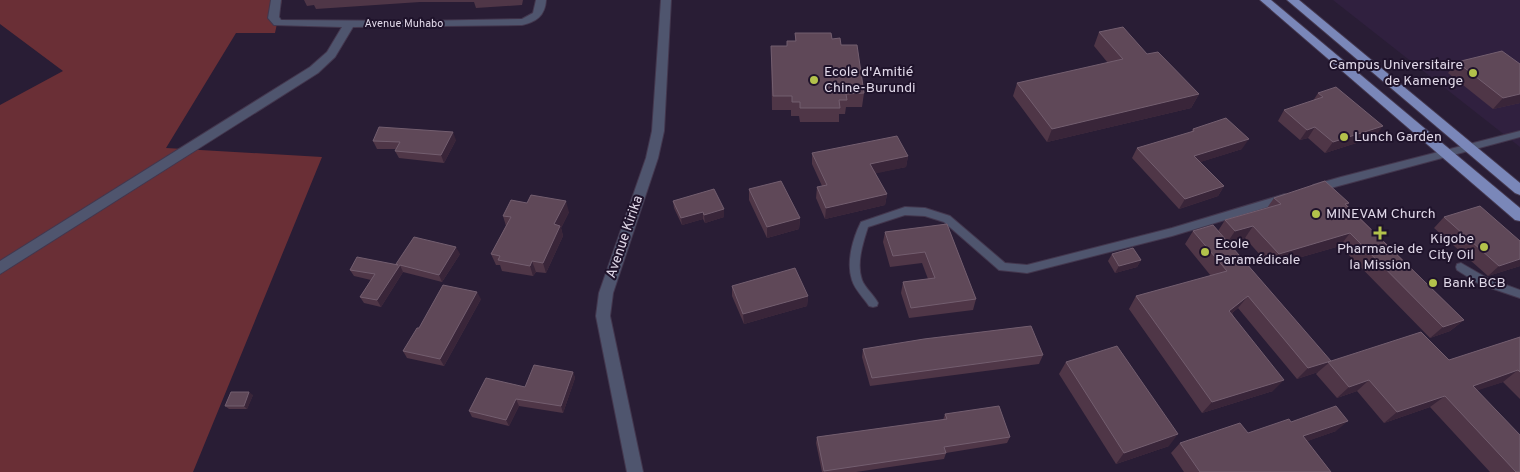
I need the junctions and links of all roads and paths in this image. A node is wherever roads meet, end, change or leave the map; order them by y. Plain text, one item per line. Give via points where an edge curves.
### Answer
1 (276, 0) edge
2 (541, 0) edge
3 (666, 0) edge
4 (1265, 0) edge
5 (1292, 0) edge
6 (349, 24) junction
7 (1520, 134) edge
8 (1468, 148) junction
9 (1446, 154) junction
10 (1520, 190) edge
11 (1520, 216) edge
12 (1461, 267) dead end
13 (0, 268) edge
14 (1520, 294) edge
15 (873, 303) dead end
16 (635, 472) edge

1 - 6 street, Avenue Muhabo via 273,18 278,23
2 - 6 street, Avenue Muhabo via 538,14 522,22
3 - 16 street, Avenue Kirika via 658,131 652,158 606,293 603,316
4 - 9 main road
5 - 8 main road
6 - 13 street via 337,46 319,66
7 - 8 lane
8 - 9 lane
8 - 10 main road
9 - 11 main road
9 - 15 lane via 1382,168 1172,232 1027,269 1003,267 948,219 925,212 905,211 864,225 858,241 857,280
12 - 14 lane via 1483,281

